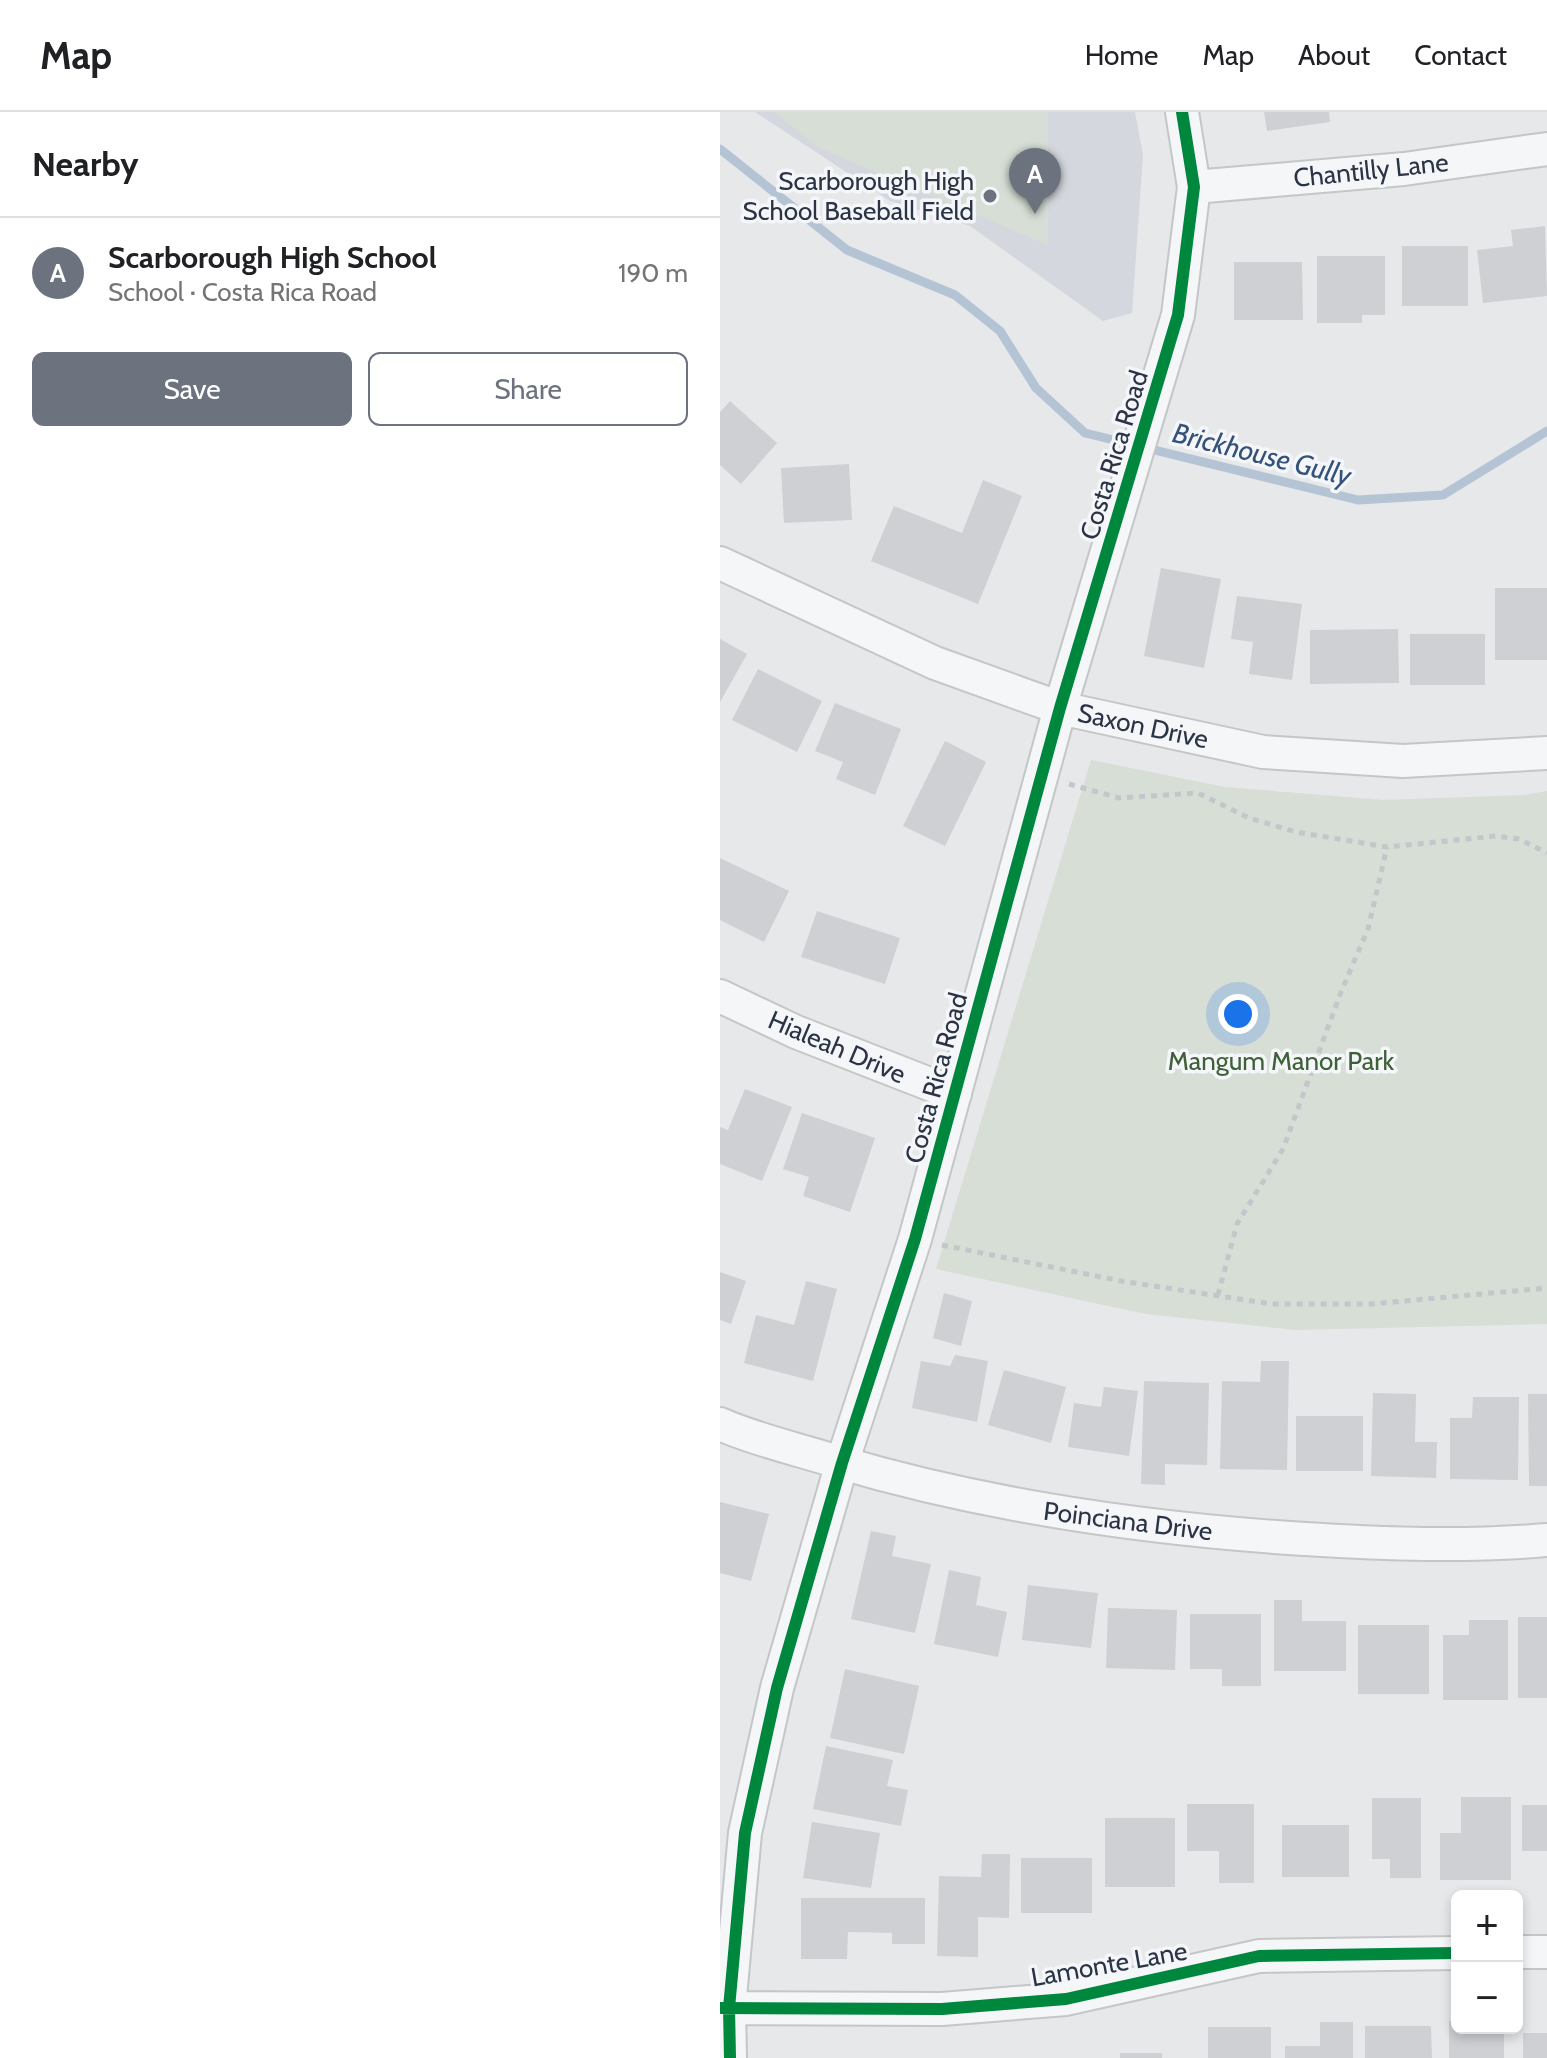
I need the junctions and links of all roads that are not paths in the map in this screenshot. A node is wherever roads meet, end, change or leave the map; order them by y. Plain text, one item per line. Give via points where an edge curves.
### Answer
1 (1182, 112) edge
2 (1547, 149) edge
3 (1194, 187) junction
4 (720, 563) edge
5 (1060, 708) junction
6 (1547, 753) edge
7 (720, 996) edge
8 (955, 1094) junction
9 (720, 1424) edge
10 (842, 1463) junction
11 (1547, 1540) edge
12 (1523, 1952) edge
13 (1547, 1952) edge
14 (1451, 1953) edge
15 (725, 2008) edge
16 (730, 2058) edge

1 - 3 street, Costa Rica Road
2 - 3 street, Chantilly Lane via 1404,169
3 - 5 street, Costa Rica Road via 1178,315
4 - 5 street, Saxon Drive via 935,663
5 - 6 street, Saxon Drive via 1263,752 1403,761
5 - 8 street, Costa Rica Road
7 - 8 street, Hialeah Drive
8 - 10 street, Costa Rica Road via 915,1239
9 - 10 street, Poinciana Drive
10 - 11 street, Poinciana Drive via 1038,1510 1202,1533 1386,1544
10 - 15 street, Costa Rica Road via 777,1688 745,1833
12 - 13 street
14 - 15 street, Lamonte Lane via 1259,1956 1066,1999 942,2009
15 - 16 street, Costa Rica Road

